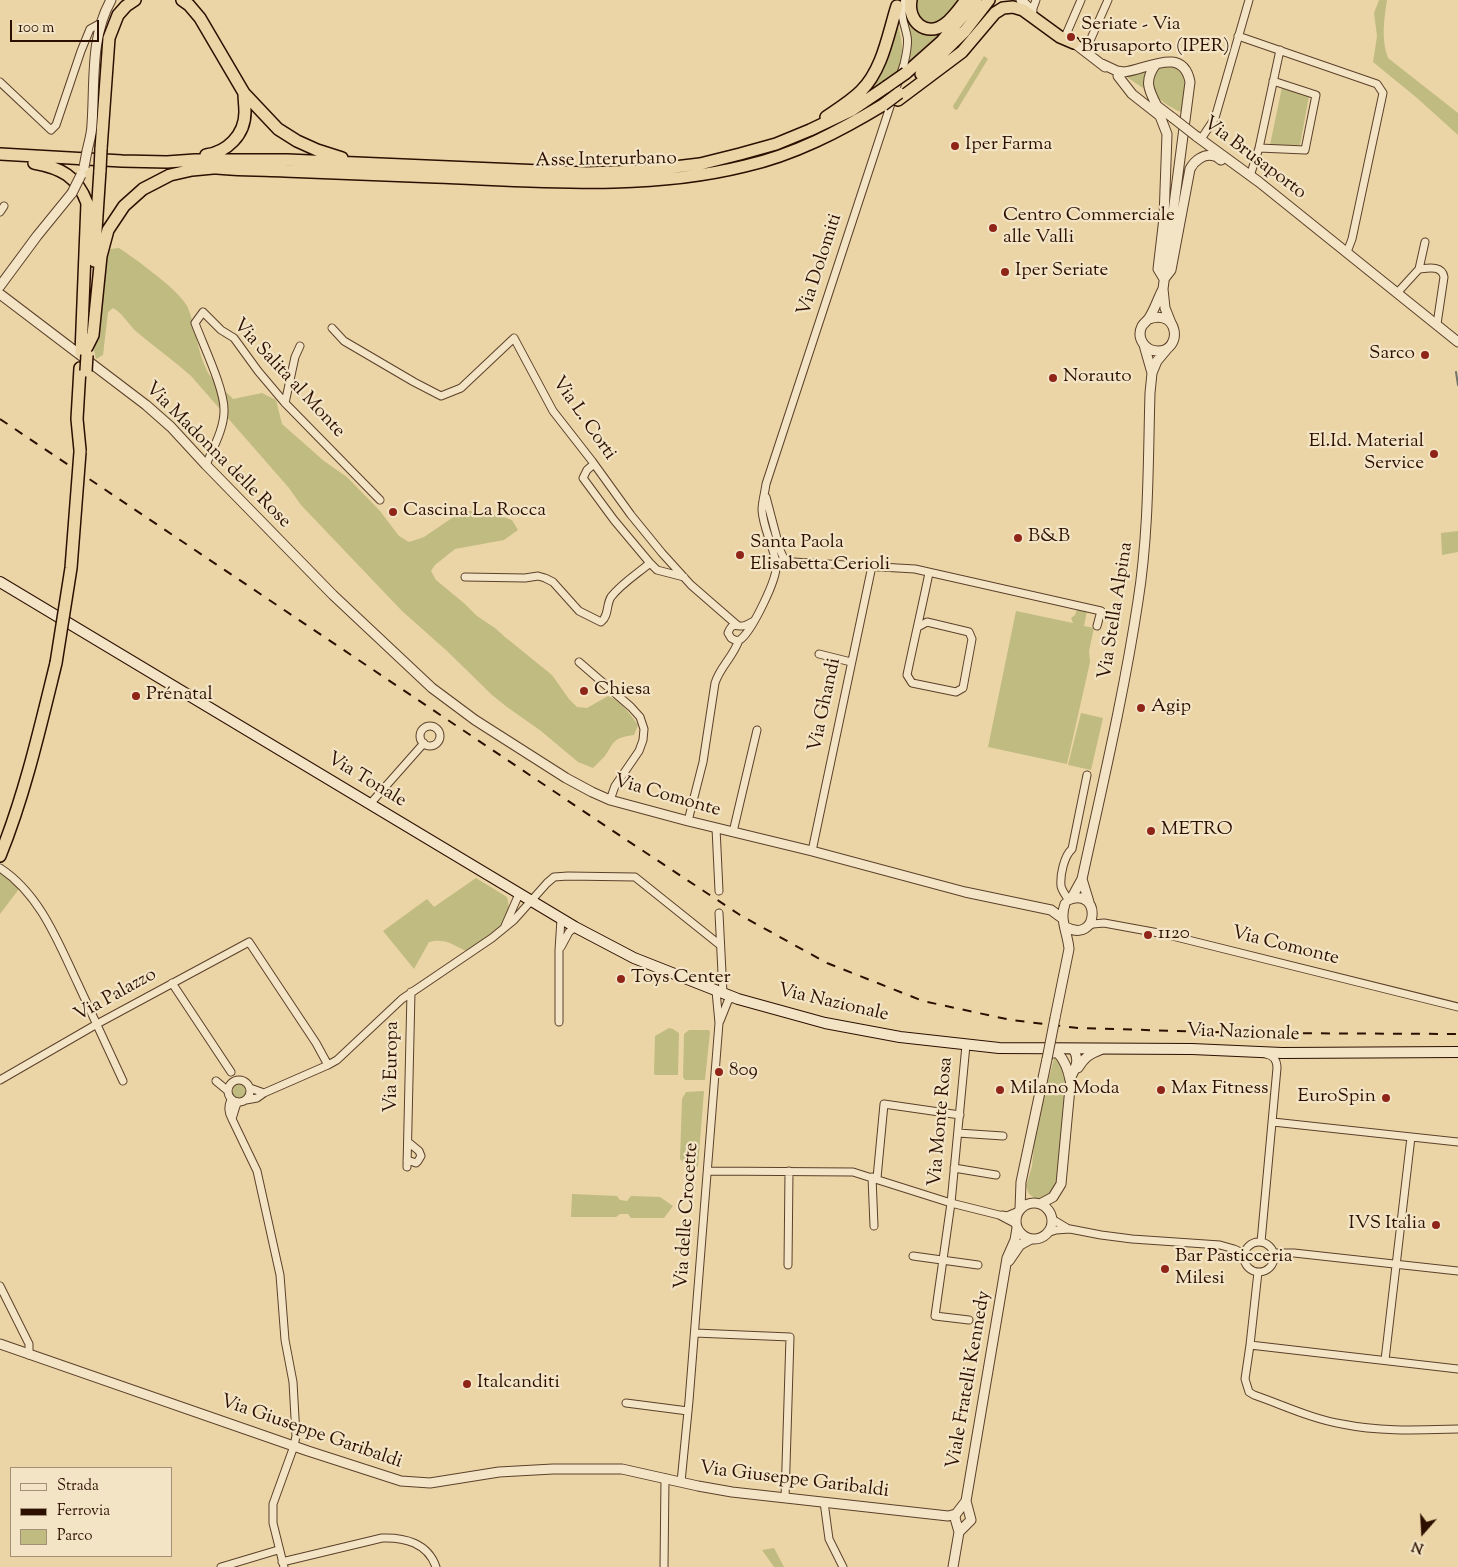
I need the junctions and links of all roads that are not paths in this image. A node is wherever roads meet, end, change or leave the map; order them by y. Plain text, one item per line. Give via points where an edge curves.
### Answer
1 (111, 0) edge
2 (135, 0) edge
3 (182, 0) edge
4 (911, 0) edge
5 (966, 0) edge
6 (976, 0) edge
7 (989, 0) edge
8 (1012, 0) edge
9 (1036, 0) edge
10 (1082, 0) edge
11 (1108, 0) edge
12 (1248, 0) edge
13 (900, 2) edge
14 (1026, 6) edge
15 (101, 23) junction
16 (1238, 36) junction
17 (1069, 40) junction
18 (1280, 50) junction
19 (1085, 52) junction
20 (1102, 64) junction
21 (1156, 64) junction
22 (1118, 76) junction
23 (1273, 81) junction
24 (0, 82) edge
25 (244, 93) junction
26 (899, 96) junction
27 (1157, 106) junction
28 (1199, 138) junction
29 (776, 144) junction
30 (1259, 148) junction
31 (0, 155) edge
32 (122, 161) junction
33 (167, 162) junction
34 (451, 167) junction
35 (216, 168) junction
36 (1246, 173) junction
37 (1425, 242) dead end
38 (1347, 252) junction
39 (1419, 269) junction
40 (1164, 279) junction
41 (0, 286) edge
42 (1163, 289) junction
43 (1398, 292) junction
44 (0, 294) edge
45 (1149, 319) junction
46 (1171, 323) junction
47 (1437, 324) junction
48 (332, 328) dead end
49 (1458, 342) edge
50 (1144, 345) junction
51 (300, 346) dead end
52 (1167, 348) junction
53 (85, 352) junction
54 (1152, 373) junction
55 (285, 403) junction
56 (594, 464) junction
57 (206, 465) junction
58 (765, 493) junction
59 (380, 500) dead end
60 (776, 561) junction
61 (785, 561) junction
62 (650, 564) junction
63 (872, 566) junction
64 (929, 573) junction
65 (466, 577) dead end
66 (684, 577) junction
67 (0, 582) edge
68 (333, 595) joint
69 (722, 612) junction
70 (921, 613) junction
71 (754, 621) junction
72 (927, 622) junction
73 (739, 626) junction
74 (1098, 626) dead end
75 (918, 627) junction
76 (729, 629) junction
77 (744, 634) junction
78 (731, 638) junction
79 (738, 640) junction
80 (819, 654) dead end
81 (579, 662) dead end
82 (851, 662) junction
83 (726, 663) junction
84 (757, 730) dead end
85 (424, 743) dead end
86 (1088, 776) dead end
87 (610, 800) junction
88 (370, 804) junction
89 (688, 821) junction
90 (716, 828) junction
91 (733, 832) junction
92 (812, 851) junction
93 (1, 853) edge
94 (0, 868) edge
95 (1082, 879) junction
96 (719, 891) dead end
97 (519, 894) junction
98 (532, 901) junction
99 (1068, 901) junction
100 (1091, 907) junction
101 (1051, 910) junction
102 (719, 913) dead end
103 (561, 919) junction
104 (1064, 923) junction
105 (1104, 923) junction
106 (575, 927) junction
107 (504, 928) junction
108 (1086, 928) junction
109 (720, 945) junction
110 (559, 950) junction
111 (1069, 950) junction
112 (172, 983) junction
113 (411, 992) junction
114 (724, 994) junction
115 (1458, 1007) edge
116 (559, 1022) dead end
117 (719, 1023) junction
118 (97, 1024) junction
119 (966, 1045) junction
120 (1027, 1048) junction
121 (1073, 1049) junction
122 (1102, 1049) junction
123 (1458, 1052) edge
124 (1280, 1058) junction
125 (328, 1065) junction
126 (0, 1080) edge
127 (123, 1081) dead end
128 (1071, 1081) junction
129 (232, 1084) junction
130 (250, 1088) junction
131 (264, 1093) junction
132 (231, 1099) junction
133 (246, 1100) junction
134 (238, 1102) junction
135 (960, 1115) junction
136 (232, 1119) junction
137 (1273, 1122) junction
138 (958, 1133) junction
139 (1003, 1136) dead end
140 (1411, 1137) junction
141 (408, 1142) junction
142 (1458, 1142) edge
143 (954, 1168) junction
144 (708, 1171) junction
145 (789, 1171) junction
146 (996, 1175) dead end
147 (874, 1177) junction
148 (1022, 1178) junction
149 (1061, 1184) junction
150 (951, 1202) junction
151 (1037, 1203) junction
152 (1019, 1210) junction
153 (999, 1215) junction
154 (1052, 1217) junction
155 (874, 1226) dead end
156 (1017, 1226) junction
157 (1070, 1229) junction
158 (1047, 1234) junction
159 (1031, 1239) junction
160 (1261, 1242) junction
161 (1274, 1253) junction
162 (1245, 1254) junction
163 (913, 1256) dead end
164 (942, 1260) junction
165 (1396, 1264) junction
166 (788, 1265) dead end
167 (978, 1265) dead end
168 (1006, 1265) junction
169 (1458, 1271) edge
170 (1258, 1272) junction
171 (0, 1286) edge
172 (969, 1320) dead end
173 (695, 1333) junction
174 (0, 1344) edge
175 (1250, 1345) junction
176 (29, 1355) junction
177 (1385, 1360) junction
178 (1458, 1369) edge
179 (626, 1403) dead end
180 (688, 1411) junction
181 (1458, 1429) edge
182 (294, 1446) junction
183 (665, 1478) junction
184 (681, 1482) junction
185 (784, 1498) junction
186 (966, 1501) junction
187 (824, 1502) junction
188 (970, 1514) junction
189 (955, 1517) junction
190 (967, 1525) junction
191 (959, 1532) junction
192 (278, 1550) junction
193 (283, 1565) edge
194 (221, 1567) edge
195 (436, 1567) edge
196 (664, 1567) edge
197 (842, 1567) edge
198 (952, 1567) edge

1 - 15 street
2 - 53 highway, bridge via 118,15 109,38
3 - 25 highway via 200,18
4 - 5 highway via 914,22 931,29 946,24
6 - 29 highway, Asse Interurbano, bridge via 942,40 886,88 852,110
7 - 26 highway, Asse Interurbano via 955,41
8 - 14 street, Via Brusaporto
9 - 14 street
10 - 17 street
11 - 19 street
12 - 16 street
13 - 29 highway via 878,66 866,87 826,117
13 - 58 street, Via Dolomiti via 898,17 907,48 904,64
14 - 17 street, Via Brusaporto
15 - 24 street via 90,29 56,126 51,130
15 - 41 street, bridge via 97,39 92,127 82,171 72,193
16 - 18 street
16 - 28 street via 1215,118
17 - 19 street, Via Brusaporto
17 - 26 highway via 1023,10 1003,8 962,52
18 - 23 street
18 - 38 street via 1377,84 1382,93
19 - 20 street, Via Brusaporto
20 - 21 street, Via Stella Alpina via 1124,72
20 - 22 street, Via Brusaporto
21 - 27 street via 1148,81
21 - 40 street, Via Stella Alpina via 1166,61 1179,64 1190,82
22 - 27 street, Via Brusaporto
22 - 40 street, Via Stella Alpina via 1132,94 1160,116 1167,134 1164,218 1158,269
23 - 30 street
23 - 30 street via 1316,95 1305,150
25 - 32 highway via 242,127 234,141 220,152 194,157 131,156
25 - 34 highway via 278,129 317,150 342,158 433,162
26 - 35 highway, Asse Interurbano, bridge via 838,130 789,152 746,166 660,180 551,182
27 - 28 street, Via Brusaporto, bridge
28 - 36 street, Via Brusaporto
29 - 34 highway, Asse Interurbano via 700,164 636,171 587,173
30 - 36 street
31 - 32 highway
31 - 53 highway via 51,166 66,174 83,191 87,203
32 - 33 highway
33 - 34 highway via 288,160
33 - 35 highway, Asse Interurbano
35 - 53 highway via 170,175 143,189 124,206 108,230 101,256 93,335
36 - 38 street, Via Brusaporto
36 - 40 street via 1214,156 1193,163 1171,270
37 - 39 street
38 - 43 street, Via Brusaporto
39 - 43 street
39 - 47 street via 1440,269 1443,272
40 - 42 street, Via Stella Alpina
42 - 45 street, Via Stella Alpina
42 - 46 street, Via Stella Alpina
43 - 47 street, Via Brusaporto
44 - 57 street, Via Madonna delle Rose via 146,405
45 - 46 street via 1160,317
45 - 50 street, Via Stella Alpina via 1140,332
46 - 52 street, Via Stella Alpina via 1175,334
47 - 49 street, Via Brusaporto
48 - 56 street, Via L. Corti via 344,341 441,396 461,388 514,338 547,402
50 - 52 street via 1157,351
50 - 54 street, Via Stella Alpina
51 - 55 street
52 - 54 street, Via Stella Alpina
53 - 93 highway, bridge via 71,568 56,663 33,755
54 - 95 street, Via Stella Alpina via 1147,512 1138,600
55 - 57 street, Via Salita al Monte via 234,338 203,312 195,323 225,408
55 - 59 street, Via Salita al Monte
56 - 62 street via 583,478
56 - 66 street, Via L. Corti via 631,515
57 - 68 street, Via Madonna delle Rose
58 - 60 street, Via Dolomiti via 762,509
58 - 61 street
60 - 61 street
60 - 71 street via 773,582
61 - 63 street
62 - 65 street via 616,591 601,622 579,611 545,578
62 - 66 street via 657,570
63 - 64 street
63 - 82 street, Via Ghandi
64 - 70 street
64 - 74 street via 1101,611
66 - 69 street, Via L. Corti
67 - 88 main road, Via Tonale
68 - 87 street, Via Comonte via 452,704 566,778
69 - 73 street, Via L. Corti
69 - 76 street, Via L. Corti
70 - 72 street
70 - 75 street
71 - 73 street
71 - 77 street
72 - 75 street
72 - 75 street via 969,632 972,639 963,688 956,692 912,683 907,675
73 - 76 street
73 - 77 street
76 - 78 street
77 - 79 street
78 - 79 street
78 - 83 street
79 - 83 street
80 - 82 street
81 - 87 street via 631,707 640,717 644,729 639,751 615,786
82 - 92 street, Via Ghandi
83 - 89 street via 715,683 703,762
84 - 91 street
85 - 88 street
86 - 99 street via 1072,849 1067,853 1062,875 1061,888
87 - 89 street, Via Comonte
88 - 97 main road, Via Tonale
89 - 90 street, Via Comonte
90 - 91 street, Via Comonte
90 - 96 street
91 - 92 street, Via Comonte
92 - 101 street, Via Comonte via 965,892
94 - 118 street via 27,892 51,928
95 - 99 street, Via Stella Alpina
95 - 100 street, Via Stella Alpina
97 - 98 main road, Via Tonale
97 - 107 street
98 - 103 main road, Via Tonale
98 - 107 street
98 - 109 street via 551,879 558,876 635,876
99 - 100 street via 1079,897
99 - 101 street
99 - 104 street via 1062,910
100 - 105 street
100 - 108 street via 1091,921
101 - 104 street
102 - 109 street, Via delle Crocette
103 - 106 main road, Via Tonale
103 - 110 street
104 - 108 street via 1073,931
104 - 111 street, Viale Fratelli Kennedy
105 - 108 street, Via Comonte
105 - 115 street, Via Comonte via 1172,936
106 - 110 street
106 - 114 main road, Via Tonale via 634,958
107 - 113 street
108 - 111 street, Viale Fratelli Kennedy
109 - 114 street, Via delle Crocette
110 - 116 street
111 - 148 street, Viale Fratelli Kennedy, bridge
112 - 118 street, Via Palazzo
112 - 125 street, Via Palazzo via 249,942
112 - 129 street via 231,1072
113 - 125 street
113 - 141 street, Via Europa
114 - 117 street, Via delle Crocette
114 - 117 street, Via delle Crocette via 728,1001
114 - 119 main road, Via Nazionale via 825,1023
117 - 144 street, Via delle Crocette
118 - 126 street, Via Palazzo
118 - 127 street
119 - 120 main road, Via Nazionale
119 - 135 street, Via Monte Rosa
120 - 121 main road, Via Nazionale
120 - 128 street, Via Nazionale via 1058,1053
121 - 122 main road, Via Nazionale
121 - 128 street via 1069,1061
122 - 124 main road, Via Nazionale via 1256,1051
122 - 128 street via 1083,1059
123 - 124 main road, Via Nazionale
124 - 137 street
125 - 131 street
128 - 149 street
129 - 130 street via 243,1080
129 - 132 street
130 - 131 street
130 - 133 street
131 - 133 street
132 - 134 street
132 - 136 street via 228,1107
133 - 134 street
134 - 136 street
135 - 138 street, Via Monte Rosa
135 - 147 street via 884,1104
136 - 182 street via 257,1171 280,1275 284,1333 293,1382
137 - 140 street
137 - 160 street
138 - 139 street
138 - 143 street, Via Monte Rosa
140 - 142 street
140 - 165 street
141 - 141 street, Via Europa via 407,1164 416,1163 419,1151
143 - 146 street
143 - 150 street, Via Monte Rosa
144 - 145 street
144 - 173 street, Via delle Crocette
145 - 147 street via 853,1172
145 - 166 street
147 - 150 street
147 - 155 street
148 - 151 street via 1027,1194
148 - 152 street, Viale Fratelli Kennedy
149 - 151 street via 1053,1198
149 - 154 street
150 - 153 street
150 - 164 street, Via Monte Rosa
151 - 152 street via 1027,1204
151 - 154 street via 1048,1209
152 - 153 street via 1007,1216
152 - 156 street, Viale Fratelli Kennedy
153 - 156 street
154 - 157 street
154 - 158 street
156 - 159 street via 1024,1236
156 - 168 street, Viale Fratelli Kennedy
157 - 158 street
157 - 162 street via 1132,1239 1220,1245
158 - 159 street, Viale Fratelli Kennedy
159 - 168 street, Viale Fratelli Kennedy via 1020,1246
160 - 161 street
160 - 162 street via 1250,1246
161 - 165 street
161 - 170 street via 1271,1266
162 - 170 street via 1248,1267
163 - 164 street
164 - 167 street
164 - 172 street, Via Monte Rosa via 935,1316
165 - 169 street
165 - 177 street
168 - 186 street, Viale Fratelli Kennedy
170 - 175 street
171 - 176 street via 29,1344
173 - 180 street, Via delle Crocette
173 - 185 street via 790,1337
174 - 176 street, Via Giuseppe Garibaldi
175 - 177 street
175 - 181 street via 1245,1379 1249,1392 1254,1395 1342,1424 1399,1431
176 - 182 street, Via Giuseppe Garibaldi
177 - 178 street
179 - 180 street
180 - 184 street, Via delle Crocette
182 - 183 street, Via Giuseppe Garibaldi via 401,1482 430,1483 498,1472 553,1469 622,1469
182 - 192 street via 273,1504
183 - 184 street, Via Giuseppe Garibaldi
183 - 196 street
184 - 185 street, Via Giuseppe Garibaldi
185 - 187 street, Via Giuseppe Garibaldi
186 - 188 street, Viale Fratelli Kennedy
186 - 189 street, Viale Fratelli Kennedy
187 - 189 street, Via Giuseppe Garibaldi
187 - 197 street via 829,1539
188 - 189 street via 965,1510
188 - 190 street via 971,1520
189 - 190 street via 961,1526
189 - 191 street
190 - 191 street
191 - 198 street
192 - 193 street
192 - 194 street
193 - 195 street via 394,1537 427,1552

